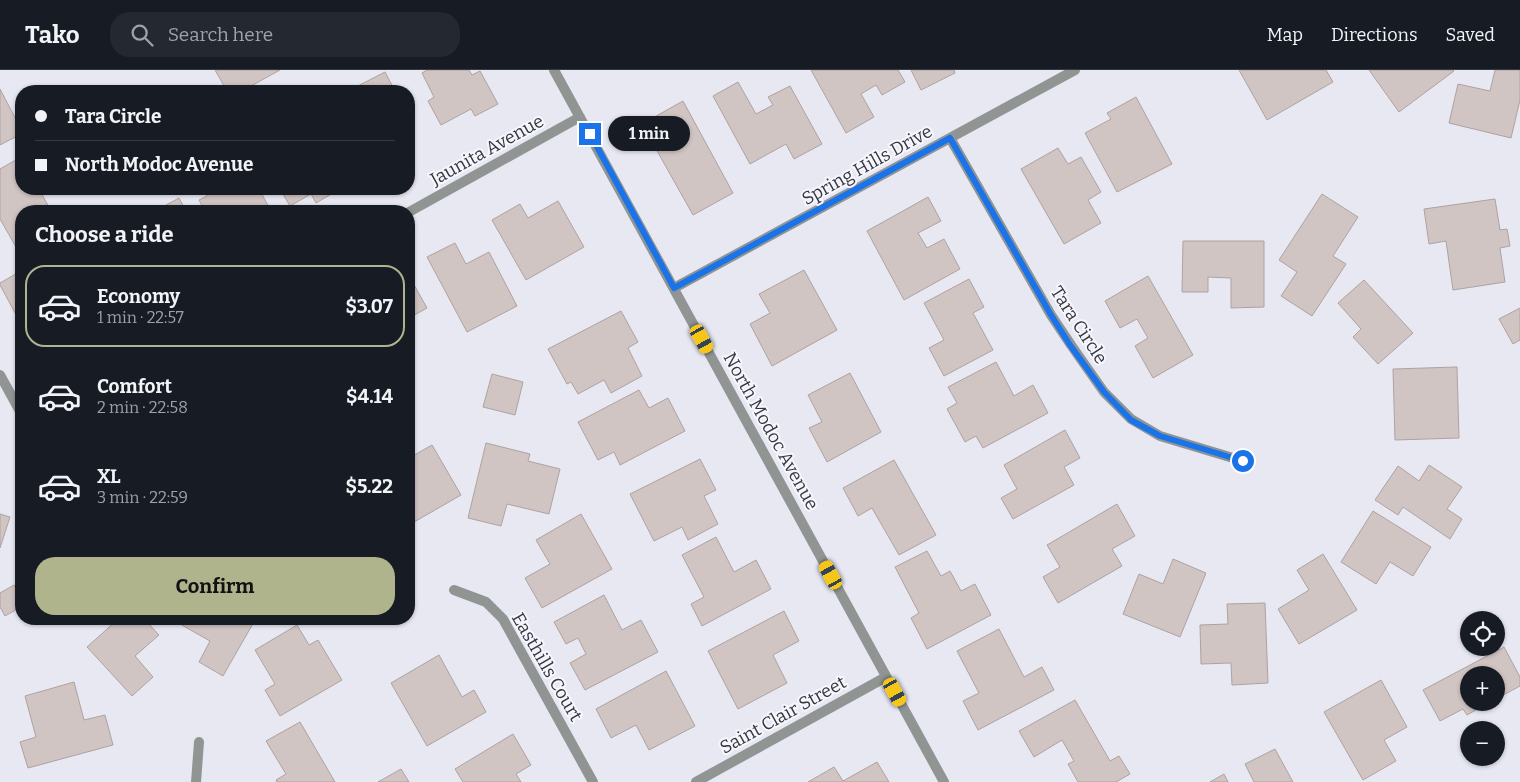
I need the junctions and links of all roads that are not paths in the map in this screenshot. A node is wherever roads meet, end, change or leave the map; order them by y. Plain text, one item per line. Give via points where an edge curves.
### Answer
1 (554, 70) edge
2 (1075, 70) edge
3 (580, 117) junction
4 (950, 138) junction
5 (415, 209) edge
6 (674, 288) junction
7 (0, 375) edge
8 (15, 402) edge
9 (1243, 461) dead end
10 (454, 590) dead end
11 (886, 676) junction
12 (199, 742) dead end
13 (196, 782) edge
14 (593, 782) edge
15 (696, 782) edge
16 (944, 782) edge

1 - 3 street, North Modoc Avenue
2 - 4 street, Spring Hills Drive
3 - 5 street, Jaunita Avenue
3 - 6 street, North Modoc Avenue
4 - 6 street, Spring Hills Drive
4 - 9 street, Tara Circle via 1051,315 1104,392 1131,420 1160,436
6 - 11 street, North Modoc Avenue
7 - 8 street
10 - 14 street, Easthills Court via 486,602 503,619
11 - 15 street, Saint Clair Street
11 - 16 street, North Modoc Avenue
12 - 13 street

